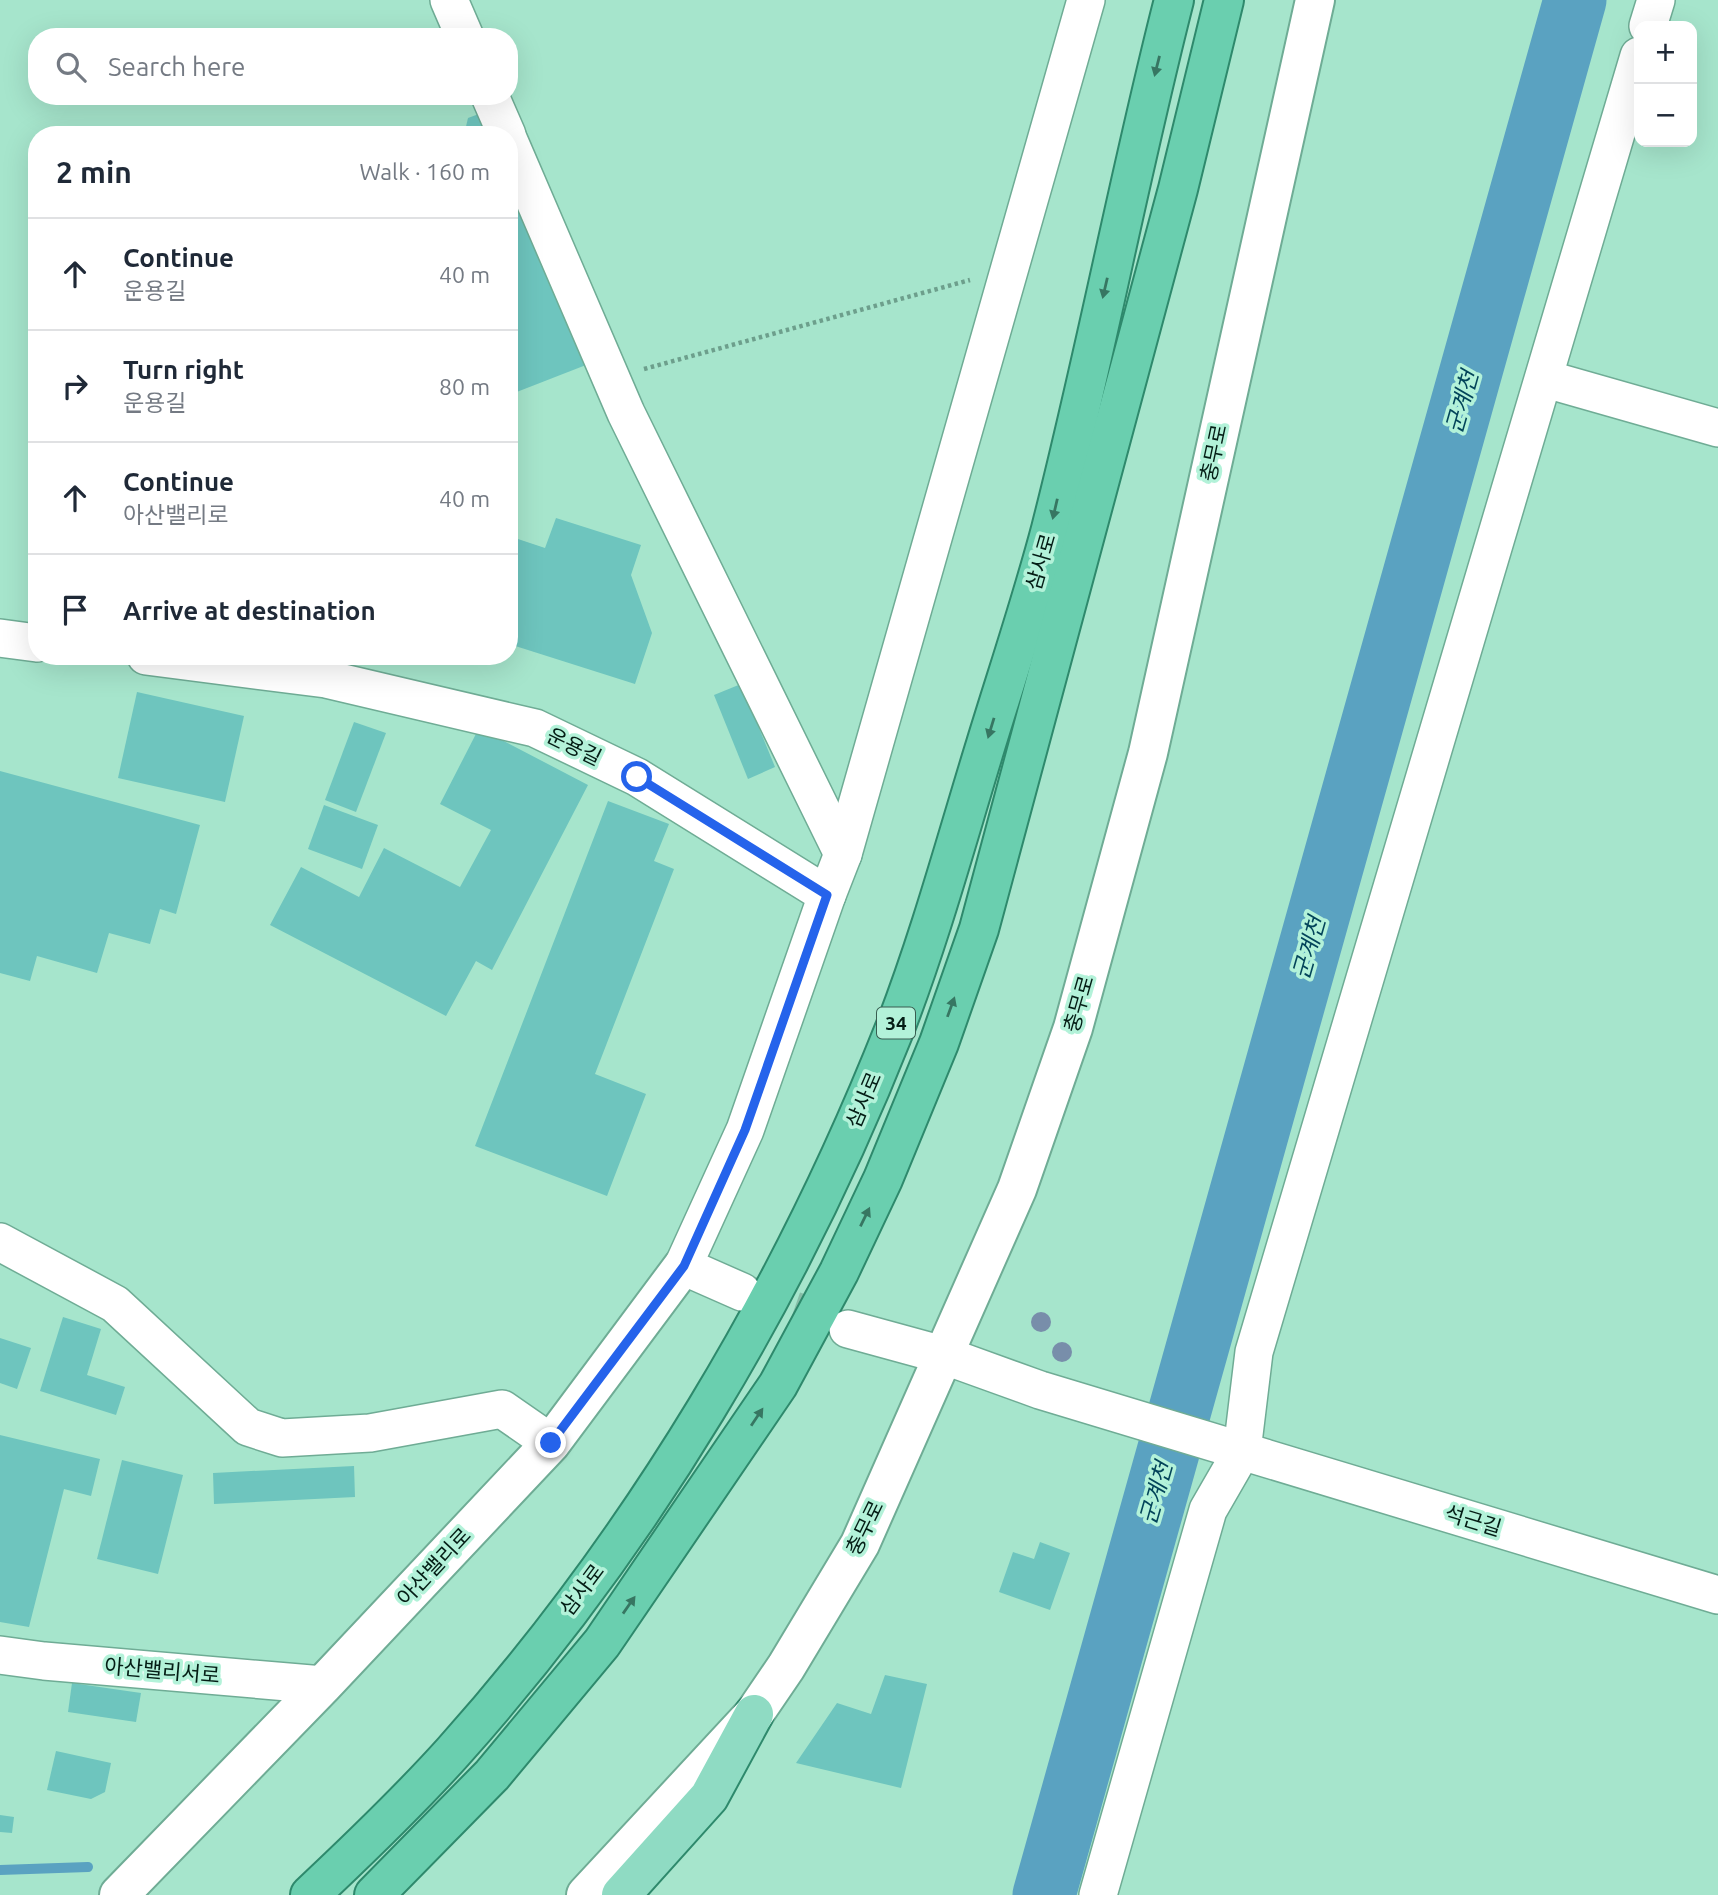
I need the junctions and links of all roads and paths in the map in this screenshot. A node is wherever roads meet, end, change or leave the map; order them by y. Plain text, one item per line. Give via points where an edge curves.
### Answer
1 (449, 0) edge
2 (1086, 0) edge
3 (1174, 0) edge
4 (1224, 0) edge
5 (1315, 0) edge
6 (1656, 0) edge
7 (1650, 21) edge
8 (460, 28) edge
9 (1634, 73) edge
10 (494, 105) edge
11 (503, 126) edge
12 (518, 162) edge
13 (1011, 269) junction
14 (611, 378) junction
15 (1546, 379) junction
16 (1718, 428) edge
17 (0, 638) edge
18 (28, 642) edge
19 (216, 665) edge
20 (843, 854) junction
21 (827, 895) junction
22 (0, 1242) edge
23 (684, 1266) junction
24 (742, 1292) tunnel mouth
25 (848, 1329) tunnel mouth
26 (943, 1355) junction
27 (551, 1443) junction
28 (1236, 1449) junction
29 (1718, 1595) edge
30 (602, 1643) junction
31 (0, 1655) edge
32 (323, 1685) junction
33 (754, 1714) junction
34 (148, 1866) junction
35 (103, 1895) edge
36 (119, 1895) edge
37 (310, 1895) edge
38 (374, 1895) edge
39 (405, 1895) edge
40 (586, 1895) edge
41 (621, 1895) edge
42 (1097, 1895) edge

1 - 8 street
2 - 13 street
3 -> 37 highway, 삼사로 / 34 via 1050,532 930,926 895,1026 835,1169 778,1282 655,1492 543,1642 453,1751
30 -> 4 highway, 삼사로 / 34 via 778,1385 883,1179 939,1043 979,929 1034,729
5 - 26 street, 충무로 via 1148,753 1073,1028 1017,1189
6 - 7 street
9 - 15 street
10 - 11 street
12 - 14 street
13 - 14 path
13 - 20 street
14 - 20 street
15 - 16 street
15 - 28 street via 1254,1352
17 - 18 street
19 - 21 street, 운용길 via 326,679 535,728 637,777
20 - 21 street
21 - 23 street via 745,1130
22 - 27 street via 115,1304 248,1427 282,1438 370,1433 502,1409
23 - 24 street
23 - 27 street, 아산밸리로
25 - 26 street
26 - 28 street, 석근길 via 1040,1390
26 - 33 street, 충무로 via 860,1544
27 - 32 street, 아산밸리로
28 - 29 street, 석근길
28 - 42 street via 1208,1510
30 - 38 highway, 삼사로 / 34 via 492,1775
30 - 39 highway
31 - 32 street, 아산밸리서로
32 - 34 street, 아산밸리로
33 - 40 street, 충무로
33 - 41 main road via 709,1797
34 - 35 street
34 - 36 street, 아산밸리로

